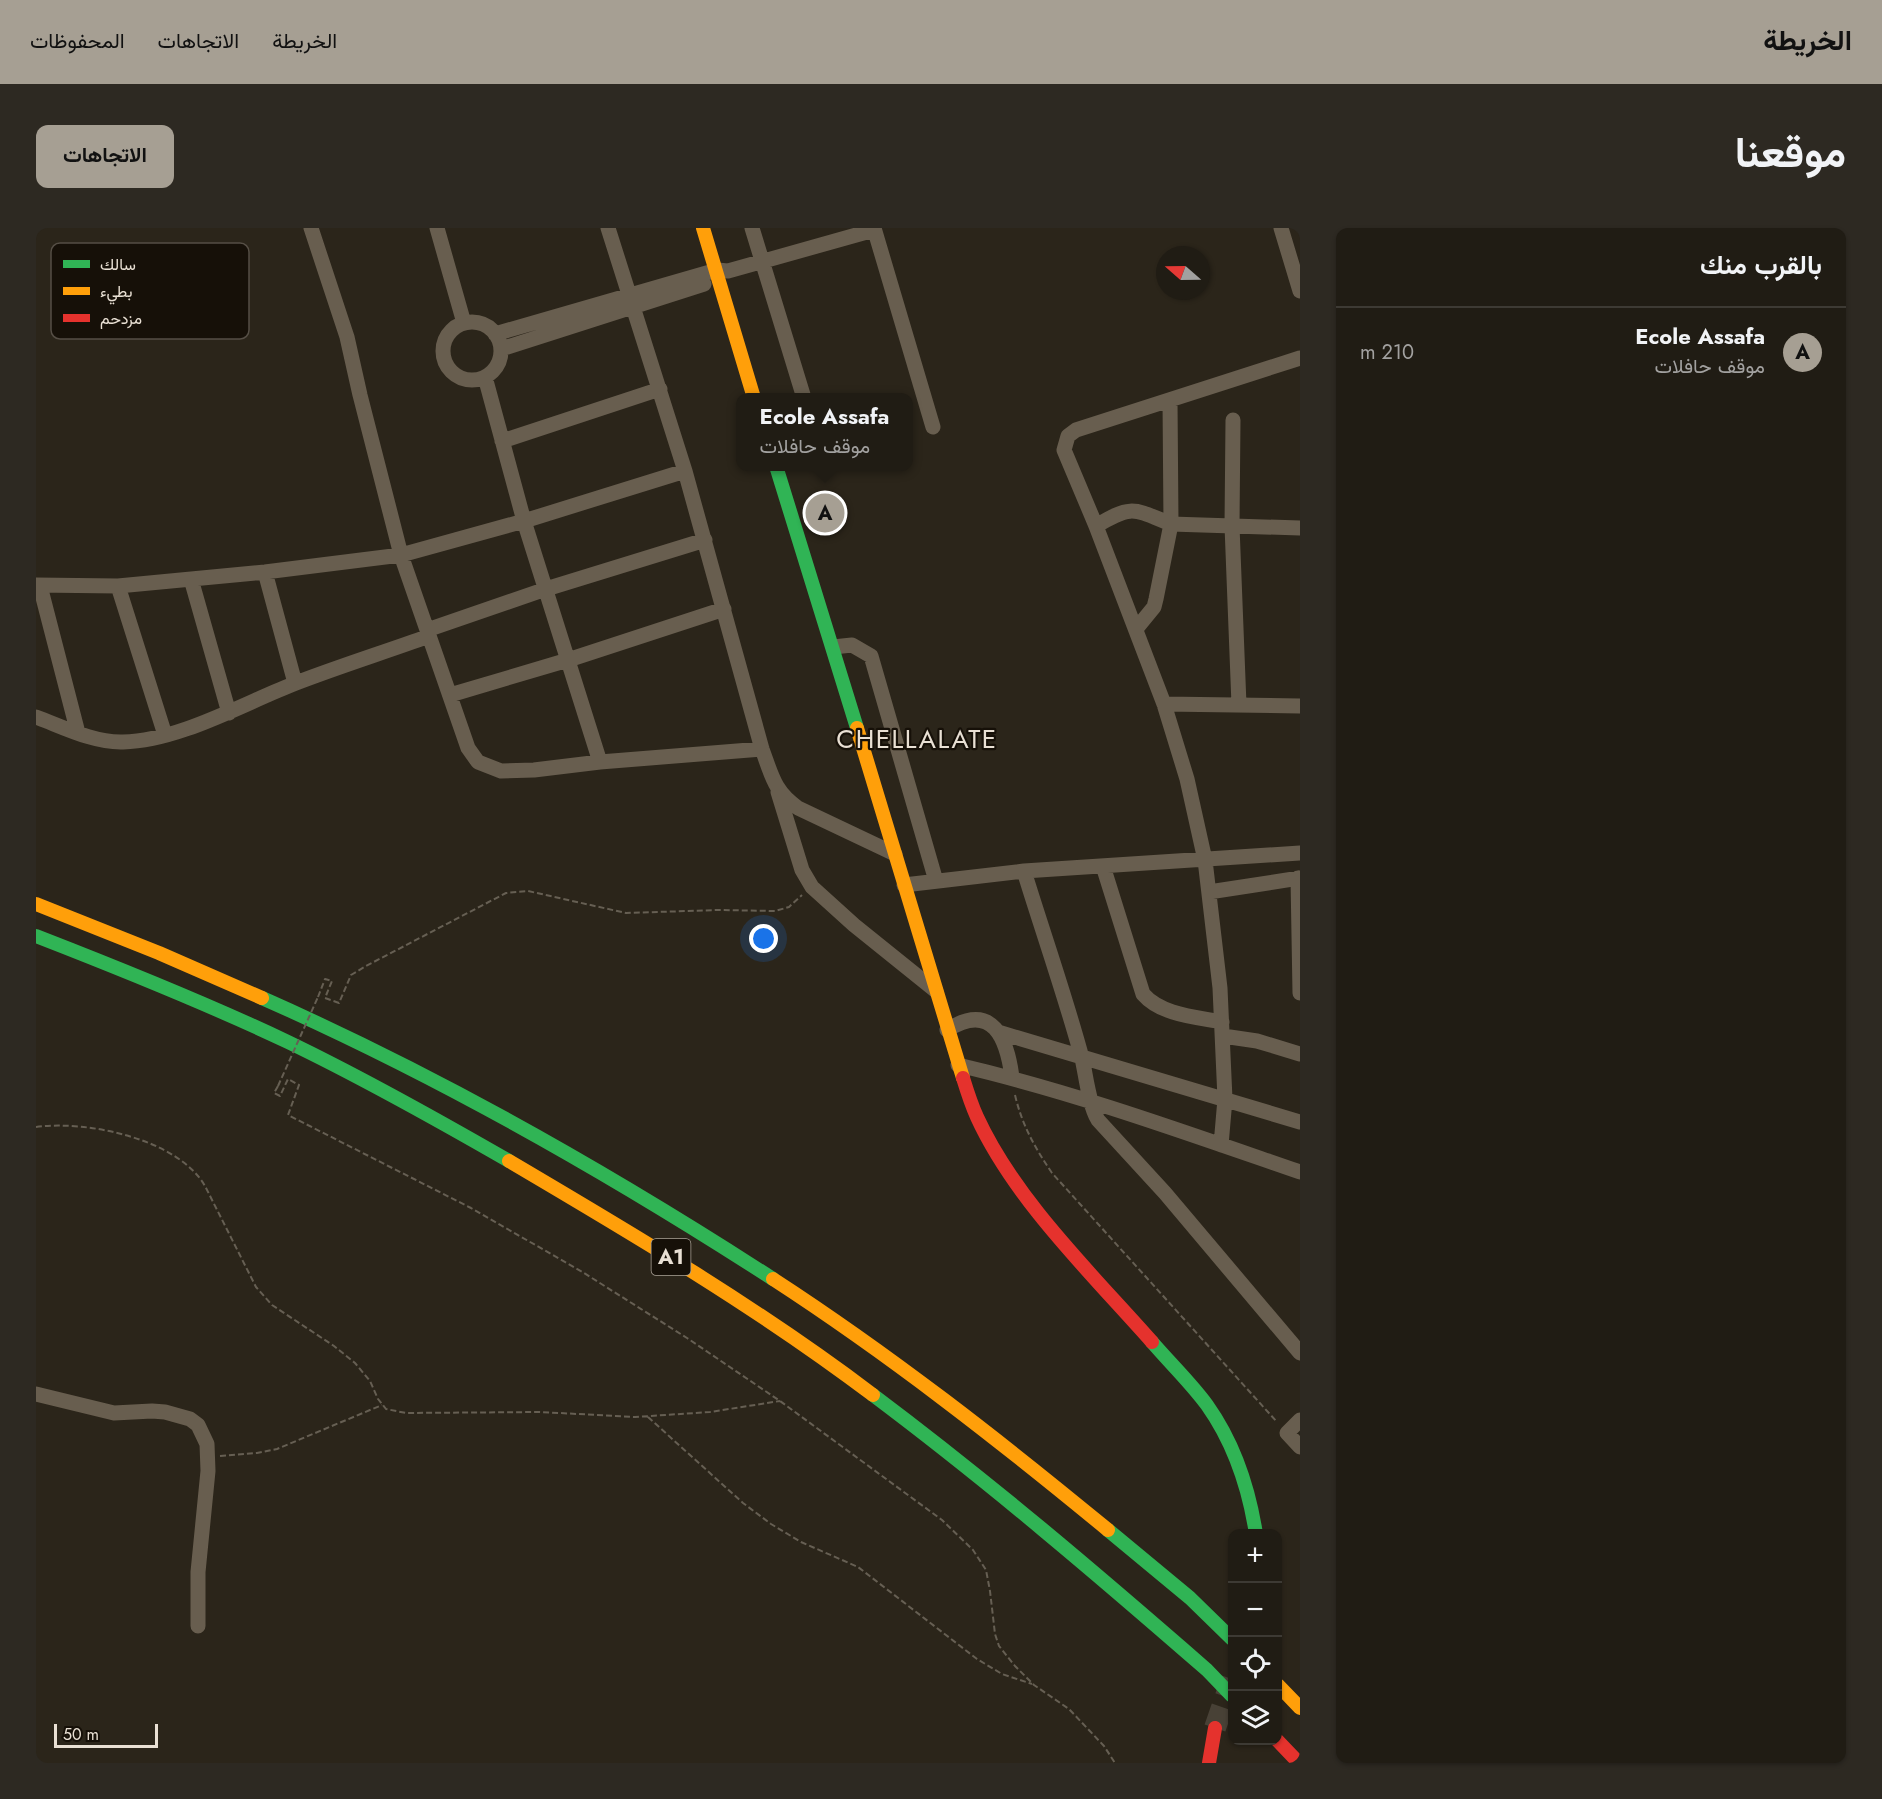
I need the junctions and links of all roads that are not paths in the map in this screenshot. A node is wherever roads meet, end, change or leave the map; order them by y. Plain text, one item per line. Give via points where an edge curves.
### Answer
1 (311, 228) edge
2 (608, 228) edge
3 (704, 228) edge
4 (752, 228) edge
5 (1281, 228) edge
6 (439, 229) edge
7 (874, 229) edge
8 (763, 261) junction
9 (721, 273) junction
10 (1300, 291) edge
11 (632, 300) junction
12 (464, 323) junction
13 (495, 334) junction
14 (501, 349) junction
15 (1300, 358) edge
16 (485, 377) junction
17 (660, 389) junction
18 (753, 393) edge
19 (803, 393) edge
20 (1170, 400) junction
21 (1233, 420) dead end
22 (933, 427) dead end
23 (502, 441) junction
24 (686, 471) junction
25 (778, 471) edge
26 (524, 521) junction
27 (1171, 524) junction
28 (1096, 526) junction
29 (1232, 526) junction
30 (1300, 528) edge
31 (705, 540) junction
32 (401, 555) junction
33 (265, 572) junction
34 (191, 579) junction
35 (38, 586) edge
36 (118, 586) junction
37 (546, 589) junction
38 (724, 609) junction
39 (1136, 629) junction
40 (428, 633) junction
41 (833, 647) junction
42 (568, 660) junction
43 (295, 683) junction
44 (450, 695) junction
45 (1164, 704) junction
46 (1239, 705) junction
47 (1300, 706) edge
48 (229, 713) junction
49 (36, 717) edge
50 (78, 733) junction
51 (165, 735) junction
52 (762, 749) junction
53 (600, 762) junction
54 (777, 788) junction
55 (1300, 853) edge
56 (895, 854) junction
57 (1205, 860) junction
58 (1103, 866) junction
59 (1024, 871) junction
60 (1299, 878) edge
61 (936, 881) junction
62 (904, 885) junction
63 (1209, 892) junction
64 (36, 904) edge
65 (36, 936) edge
66 (80, 953) junction
67 (45, 954) dead end
68 (936, 992) junction
69 (1300, 993) edge
70 (1222, 1029) junction
71 (947, 1030) junction
72 (998, 1032) junction
73 (1300, 1054) edge
74 (1082, 1057) junction
75 (958, 1065) junction
76 (1012, 1077) junction
77 (1225, 1100) junction
78 (1093, 1103) junction
79 (1300, 1122) edge
80 (1221, 1145) junction
81 (1300, 1172) edge
82 (1300, 1353) edge
83 (36, 1394) edge
84 (1300, 1420) edge
85 (1300, 1448) edge
86 (1255, 1529) edge
87 (198, 1626) dead end
88 (1231, 1637) edge
89 (1282, 1689) edge
90 (1228, 1691) edge
91 (1300, 1708) edge
92 (1215, 1728) tunnel mouth
93 (1282, 1745) edge
94 (1209, 1763) edge
95 (1299, 1763) edge

1 - 32 street via 347,337
2 - 11 street
3 - 9 main road
4 - 8 street
5 - 10 street
6 - 12 street
7 - 8 street
7 - 22 street
8 - 9 street
8 - 19 street
9 - 11 street
9 - 18 main road
11 - 13 street
11 - 14 street
11 - 17 street
12 - 13 street via 479,323
12 - 16 street via 446,339 444,359 448,368 465,379
13 - 14 street
14 - 16 street via 495,368
15 - 20 street
16 - 23 street
17 - 23 street
17 - 24 street
20 - 27 street
20 - 28 street via 1068,436 1065,454
21 - 29 street
23 - 26 street
24 - 26 street
24 - 31 street
25 - 41 main road
26 - 32 street
26 - 37 street
27 - 28 street via 1132,510 1117,513
27 - 29 street
27 - 39 street via 1154,607
28 - 39 street
29 - 30 street
29 - 46 street
31 - 37 street
31 - 38 street
32 - 33 street
32 - 40 street
33 - 34 street
33 - 43 street
34 - 36 street
34 - 48 street
35 - 36 street
35 - 50 street
36 - 51 street
37 - 40 street
37 - 42 street
38 - 42 street
38 - 52 street
39 - 45 street
40 - 43 street
40 - 44 street
41 - 56 main road
41 - 61 street via 852,645 871,656
42 - 44 street
42 - 53 street
43 - 48 street
44 - 53 street via 468,748 478,762 490,768 534,770
45 - 46 street
45 - 57 street
46 - 47 street
48 - 51 street
49 - 50 street
50 - 51 street via 122,742
52 - 53 street
52 - 54 street
54 - 56 street via 798,808
54 - 68 street via 802,870 812,887
55 - 57 street
56 - 62 main road
57 - 58 street
57 - 63 street
58 - 59 street
58 - 70 street via 1143,994 1162,1008
59 - 61 street
59 - 74 street
60 - 63 street
60 - 69 street
61 - 62 street
62 - 68 main road
63 - 70 street
64 - 88 main road, A1 via 252,993 397,1061 521,1125 652,1202 766,1273 1012,1450
65 - 66 main road, A1
66 - 67 main road via 63,957
66 - 90 main road, A1 via 252,1025 339,1068 461,1133 723,1290 867,1390 1037,1522
68 - 71 main road
70 - 73 street
70 - 77 street
71 - 72 street via 979,1020
71 - 75 main road
72 - 74 street
72 - 76 street via 1005,1041
74 - 77 street
74 - 78 street
75 - 76 street
75 - 86 main road via 977,1117 1028,1199 1207,1405 1234,1452
76 - 78 street
77 - 79 street
77 - 80 street
78 - 80 street
78 - 82 street via 1098,1120
80 - 81 street
83 - 87 street via 114,1413 165,1412 198,1425 208,1456 198,1572
84 - 85 street via 1287,1433
89 - 91 main road
92 - 94 main road
93 - 95 main road

